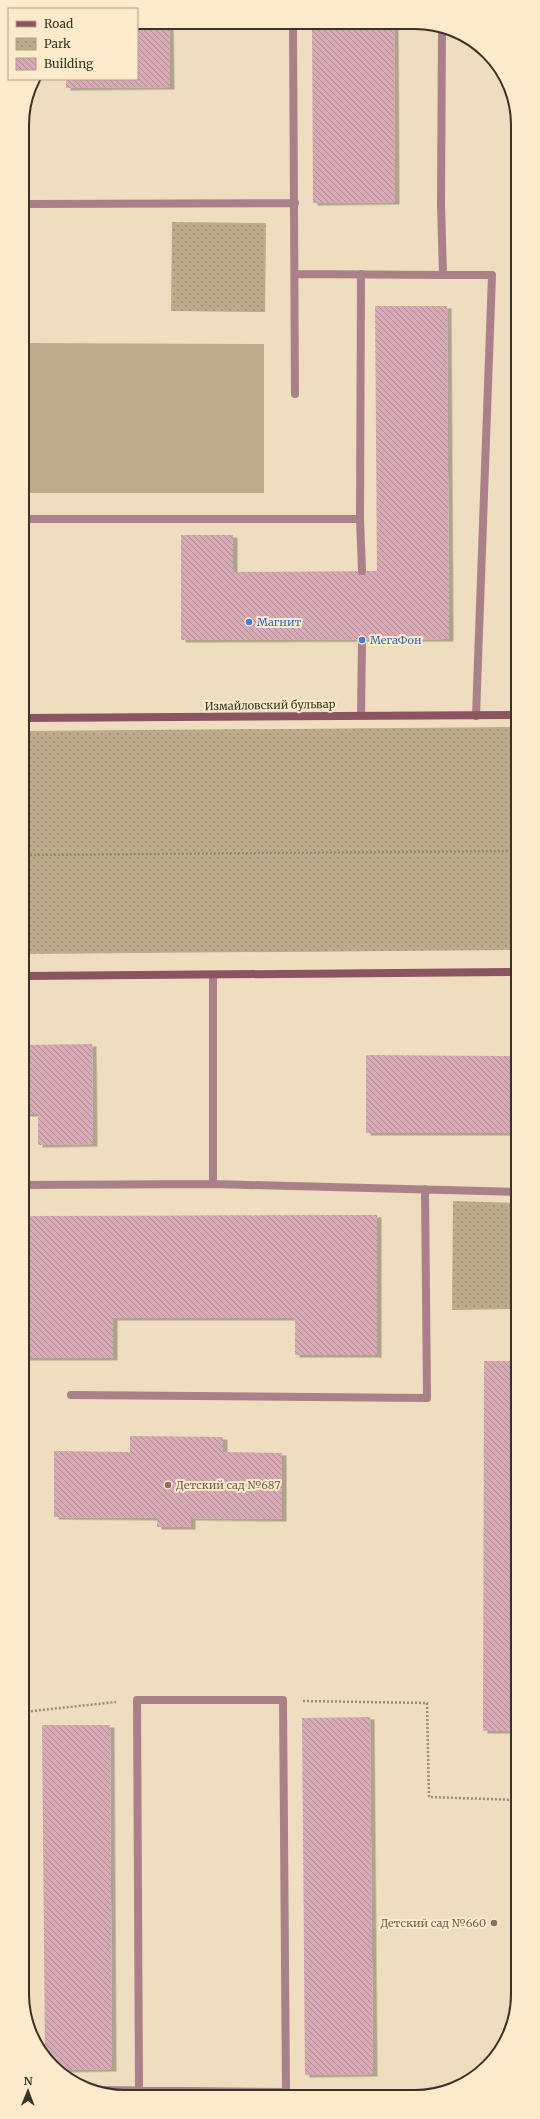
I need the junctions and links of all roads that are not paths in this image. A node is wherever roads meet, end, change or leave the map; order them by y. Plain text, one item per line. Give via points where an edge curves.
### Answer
1 (294, 29) edge
2 (442, 33) edge
3 (294, 203) junction
4 (29, 204) edge
5 (295, 274) junction
6 (361, 274) junction
7 (443, 275) junction
8 (295, 394) dead end
9 (29, 519) edge
10 (360, 520) junction
11 (362, 572) dead end
12 (362, 640) dead end
13 (361, 715) junction
14 (511, 715) edge
15 (476, 716) junction
16 (29, 718) edge
17 (511, 972) edge
18 (213, 975) junction
19 (29, 976) edge
20 (213, 1184) junction
21 (29, 1185) edge
22 (425, 1189) junction
23 (511, 1192) edge
24 (71, 1395) dead end
25 (139, 2090) edge
26 (286, 2090) edge

1 - 3 lane
2 - 7 lane
3 - 4 lane
3 - 5 lane
5 - 6 lane
5 - 8 lane
6 - 7 lane
6 - 10 lane
7 - 15 lane via 492,275
9 - 10 lane
10 - 11 lane
12 - 13 lane
13 - 15 street, Измайловский бульвар
13 - 16 street, Измайловский бульвар
14 - 15 street, Измайловский бульвар
17 - 18 street
18 - 19 street
18 - 20 lane
20 - 21 lane
20 - 22 lane
22 - 23 lane
22 - 24 lane via 427,1398
25 - 26 lane via 137,1700 283,1700

